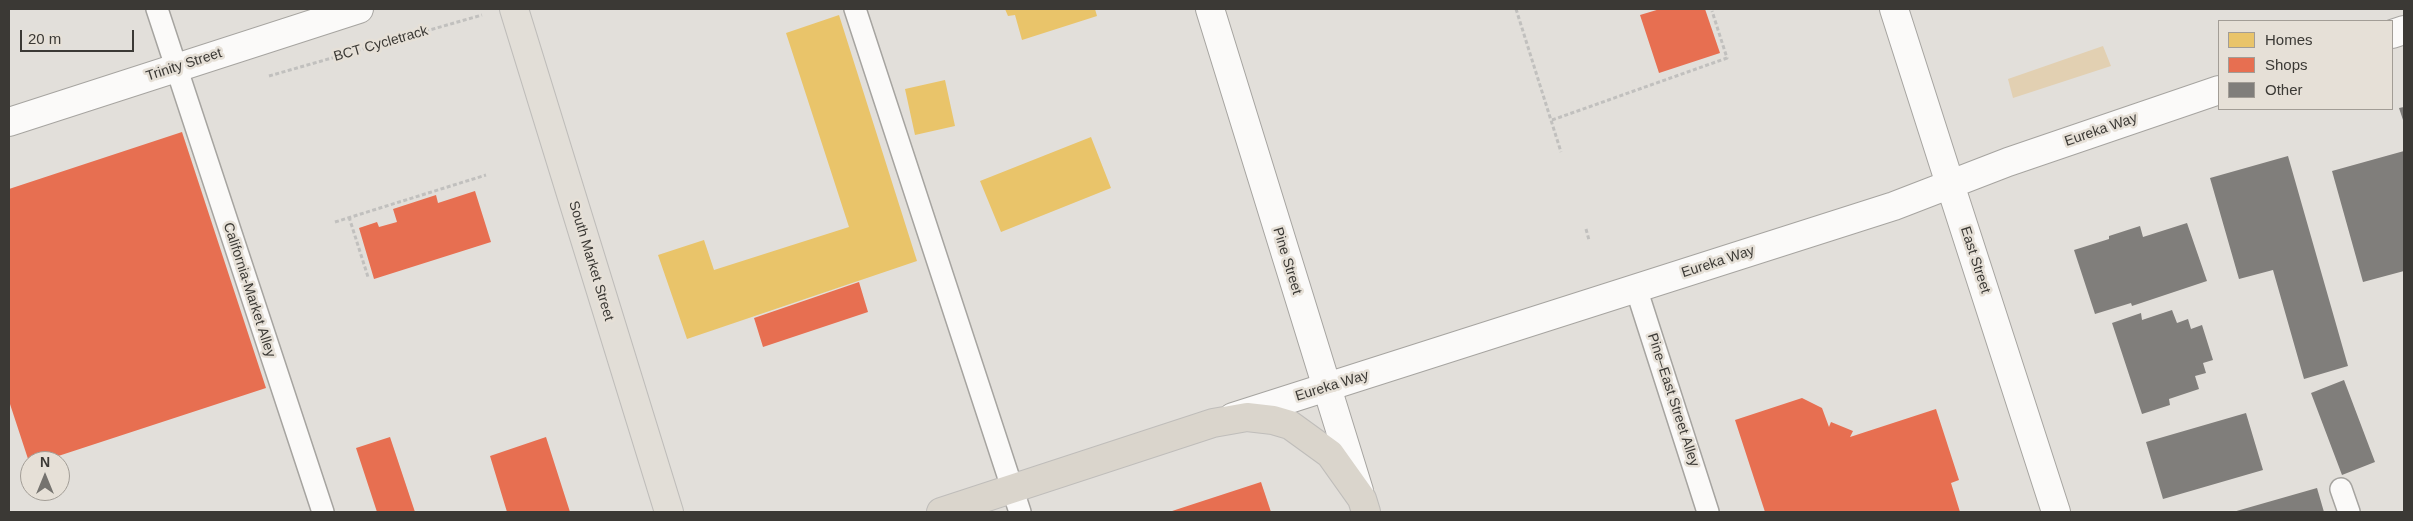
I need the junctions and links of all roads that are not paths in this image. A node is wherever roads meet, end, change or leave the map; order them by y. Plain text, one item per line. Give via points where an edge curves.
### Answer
1 (157, 9) edge
2 (359, 9) edge
3 (514, 9) edge
4 (855, 9) edge
5 (1210, 9) edge
6 (1894, 9) edge
7 (177, 68) junction
8 (2218, 90) edge
9 (9, 122) edge
10 (1950, 184) junction
11 (1636, 288) junction
12 (1326, 388) junction
13 (1213, 423) junction
14 (2341, 489) dead end
15 (1016, 501) edge
16 (1364, 506) edge
17 (323, 512) edge
18 (669, 512) edge
19 (940, 512) edge
20 (1708, 512) edge
21 (2056, 512) edge
22 (2349, 512) edge

1 - 7 lane, California-Market Alley
2 - 7 street, Trinity Street
3 - 18 main road, South Market Street
4 - 15 lane
5 - 12 street, Pine Street
6 - 10 street, East Street
7 - 9 street, Trinity Street
7 - 17 lane, California-Market Alley
8 - 10 street, Eureka Way
10 - 11 street, Eureka Way via 1894,206
10 - 21 street, East Street
11 - 12 street, Eureka Way
11 - 20 lane, Pine–East Street Alley
12 - 13 street, Eureka Way
12 - 16 street, Pine Street
13 - 15 highway, Eureka Way
13 - 16 highway, Eureka Way via 1247,417 1290,425 1330,454
14 - 22 lane
15 - 19 highway, Eureka Way

